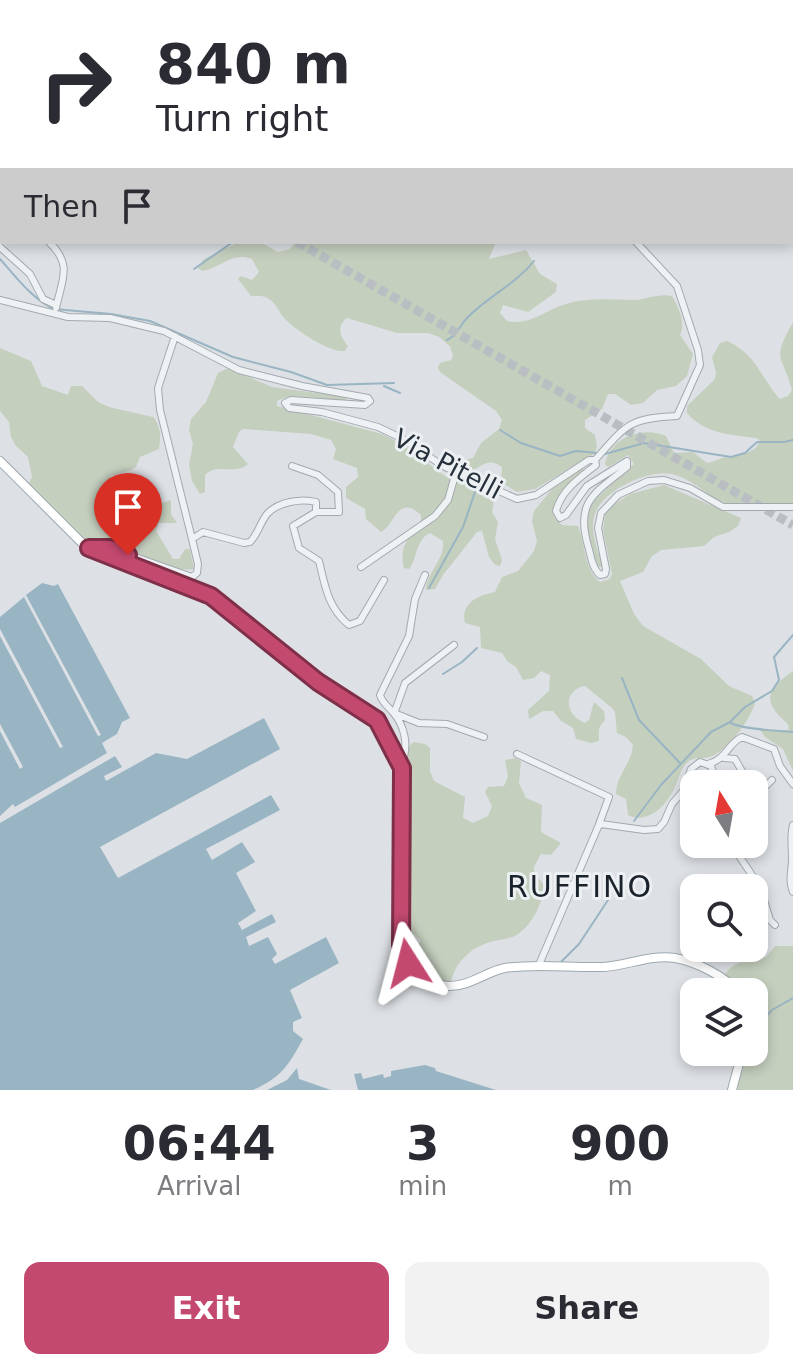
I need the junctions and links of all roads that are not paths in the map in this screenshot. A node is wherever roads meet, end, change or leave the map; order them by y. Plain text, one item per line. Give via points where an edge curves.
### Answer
1 (51, 244) edge
2 (638, 244) edge
3 (0, 247) edge
4 (0, 300) edge
5 (55, 310) junction
6 (175, 336) junction
7 (595, 460) junction
8 (0, 461) edge
9 (292, 466) dead end
10 (456, 472) junction
11 (793, 507) edge
12 (316, 512) junction
13 (192, 539) junction
14 (89, 548) junction
15 (361, 567) dead end
16 (425, 575) dead end
17 (384, 580) dead end
18 (454, 645) dead end
19 (395, 712) junction
20 (484, 737) dead end
21 (388, 742) junction
22 (407, 743) junction
23 (517, 754) dead end
24 (724, 758) junction
25 (708, 764) junction
26 (401, 765) junction
27 (713, 770) edge
28 (772, 780) dead end
29 (793, 784) edge
30 (793, 825) edge
31 (598, 827) junction
32 (740, 858) edge
33 (791, 873) edge
34 (793, 892) edge
35 (775, 925) dead end
36 (538, 967) junction
37 (721, 978) edge
38 (738, 1066) edge
39 (732, 1090) edge

1 - 5 street via 64,267
2 - 7 street via 677,286 700,365 677,416 630,423
3 - 5 street via 30,274
4 - 5 street, Via Pitelli
5 - 6 street, Via Pitelli via 68,317 110,318
6 - 10 street, Via Pitelli via 239,370 368,398 365,405 285,403 378,427
6 - 13 street via 158,388
7 - 10 street, Via Pitelli via 536,495 517,499
7 - 11 street via 556,511 563,517 587,486 628,462 590,497 584,510 582,527 600,575 606,569 598,528 601,513 618,495 648,481 690,488 723,507
8 - 14 main road
9 - 12 street via 318,475 338,492 339,512
10 - 15 street via 448,500 435,516
12 - 13 street via 316,502 306,499 280,505 267,514 250,542 203,532
12 - 17 street via 293,526 299,548 319,561 328,598 342,620 349,625 360,621
13 - 14 street via 198,564 192,577 110,548
14 - 21 main road via 211,596 318,682 371,715
16 - 19 street via 409,636 380,690 382,701
18 - 19 street via 405,683
19 - 20 street via 419,723 447,724
19 - 22 street
21 - 22 street
21 - 26 main road
22 - 26 street
23 - 31 street via 609,797
24 - 25 street
24 - 28 street via 735,759 747,780 766,786
24 - 29 street via 742,737 768,746 777,752
25 - 27 street
25 - 31 street via 700,762 691,769 658,829
26 - 36 main road via 401,945 408,963 426,979 449,986 505,968
30 - 33 street
31 - 36 street
32 - 35 street via 760,887
33 - 34 street
36 - 37 main road via 602,967 673,958
38 - 39 main road

